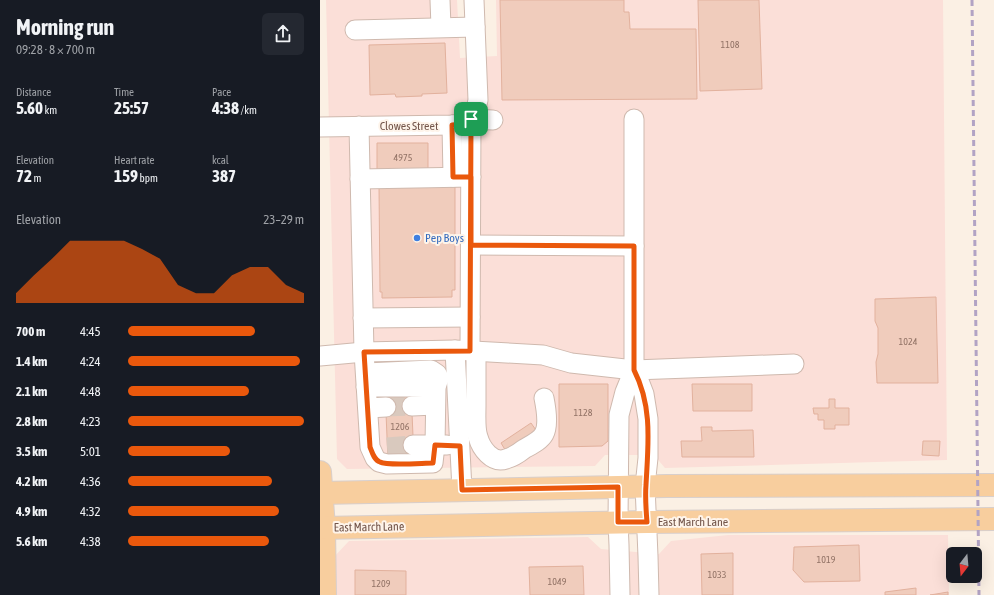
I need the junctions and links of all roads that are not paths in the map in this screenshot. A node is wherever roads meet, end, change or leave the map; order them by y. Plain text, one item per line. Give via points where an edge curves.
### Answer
1 (440, 0) edge
2 (474, 0) edge
3 (441, 27) junction
4 (475, 27) junction
5 (355, 30) dead end
6 (471, 119) junction
7 (634, 119) dead end
8 (493, 120) dead end
9 (452, 125) junction
10 (359, 126) junction
11 (320, 127) edge
12 (462, 177) junction
13 (360, 179) junction
14 (471, 245) junction
15 (634, 246) junction
16 (470, 317) junction
17 (363, 318) junction
18 (472, 351) junction
19 (364, 352) junction
20 (320, 356) edge
21 (794, 364) dead end
22 (634, 370) junction
23 (366, 380) junction
24 (436, 396) junction
25 (544, 398) dead end
26 (412, 406) tunnel mouth
27 (413, 445) tunnel mouth
28 (435, 445) junction
29 (460, 446) junction
30 (320, 472) edge
31 (994, 485) edge
32 (646, 486) junction
33 (618, 487) junction
34 (462, 490) junction
35 (320, 493) edge
36 (994, 519) edge
37 (618, 522) junction
38 (647, 522) junction
39 (322, 528) edge
40 (325, 595) edge
41 (620, 595) edge
42 (649, 595) edge

1 - 3 street
2 - 4 street
3 - 4 street
3 - 5 street
4 - 6 street via 478,100
6 - 8 street
6 - 9 street, Clowes Street via 465,124
6 - 12 street
7 - 15 street
9 - 10 street, Clowes Street
9 - 12 street
10 - 11 street, Clowes Street
10 - 13 street
12 - 13 street
12 - 14 street
13 - 17 street
14 - 15 street
14 - 16 street
15 - 22 street
16 - 17 street
16 - 18 street
17 - 19 street
18 - 19 street
18 - 22 street via 543,355 572,363
18 - 25 street via 485,433 481,444 492,457 497,460 512,457 544,434
18 - 29 street
19 - 20 street
19 - 23 street
21 - 22 street
22 - 32 street via 644,394 648,419
22 - 33 street via 619,415
23 - 24 street via 431,370 440,378
23 - 28 street via 377,408 379,447 375,458 379,462 433,463
24 - 26 street
24 - 28 street
27 - 28 street
28 - 29 street
29 - 34 street
30 - 35 main road
31 - 32 main road
32 - 33 main road
32 - 38 street
33 - 34 main road
33 - 37 street
34 - 35 main road
35 - 39 main road
36 - 38 main road, East March Lane
37 - 38 main road, East March Lane
37 - 39 main road, East March Lane
37 - 41 street
38 - 42 street
39 - 40 main road

